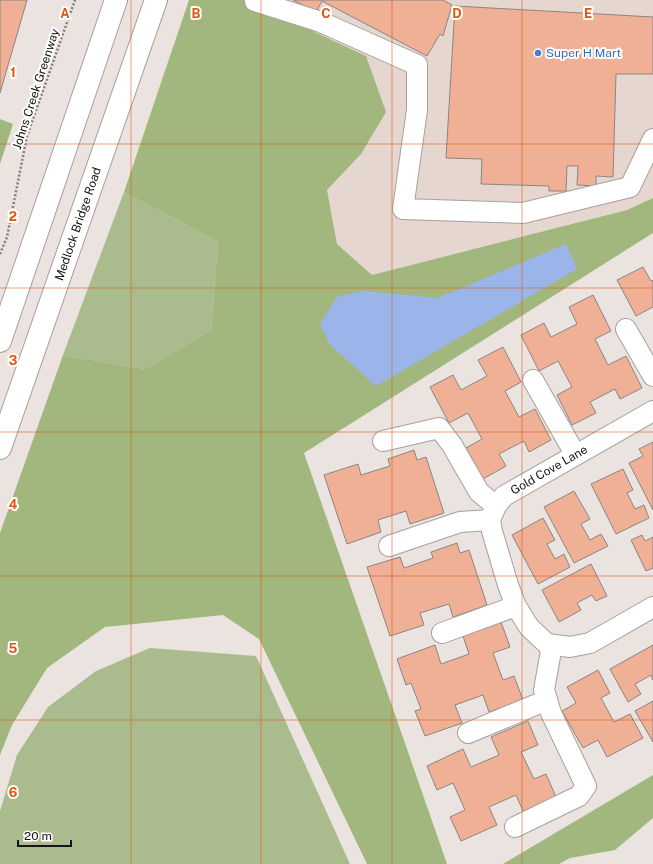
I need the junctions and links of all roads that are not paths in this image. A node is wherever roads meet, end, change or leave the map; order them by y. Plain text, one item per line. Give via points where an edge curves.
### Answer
1 (116, 0) edge
2 (156, 0) edge
3 (255, 0) edge
4 (653, 139) edge
5 (626, 329) dead end
6 (0, 340) edge
7 (653, 376) edge
8 (533, 380) dead end
9 (653, 411) edge
10 (383, 441) dead end
11 (0, 448) edge
12 (576, 454) junction
13 (493, 513) junction
14 (389, 546) dead end
15 (516, 606) junction
16 (653, 607) edge
17 (442, 633) dead end
18 (552, 646) junction
19 (547, 700) junction
20 (468, 733) dead end
21 (515, 827) dead end

1 - 6 highway
2 - 11 highway, Medlock Bridge Road
3 - 4 street via 322,22 417,65 417,110 402,209 523,213 630,187
5 - 7 street
8 - 12 street
9 - 12 street, Gold Cove Lane
10 - 13 street via 439,428
12 - 13 street, Gold Cove Lane via 504,496
13 - 14 street
13 - 15 street via 508,585
15 - 17 street
15 - 18 street via 529,627
16 - 18 street via 590,643 570,647
18 - 19 street via 544,690
19 - 20 street
19 - 21 street via 586,786 580,796

